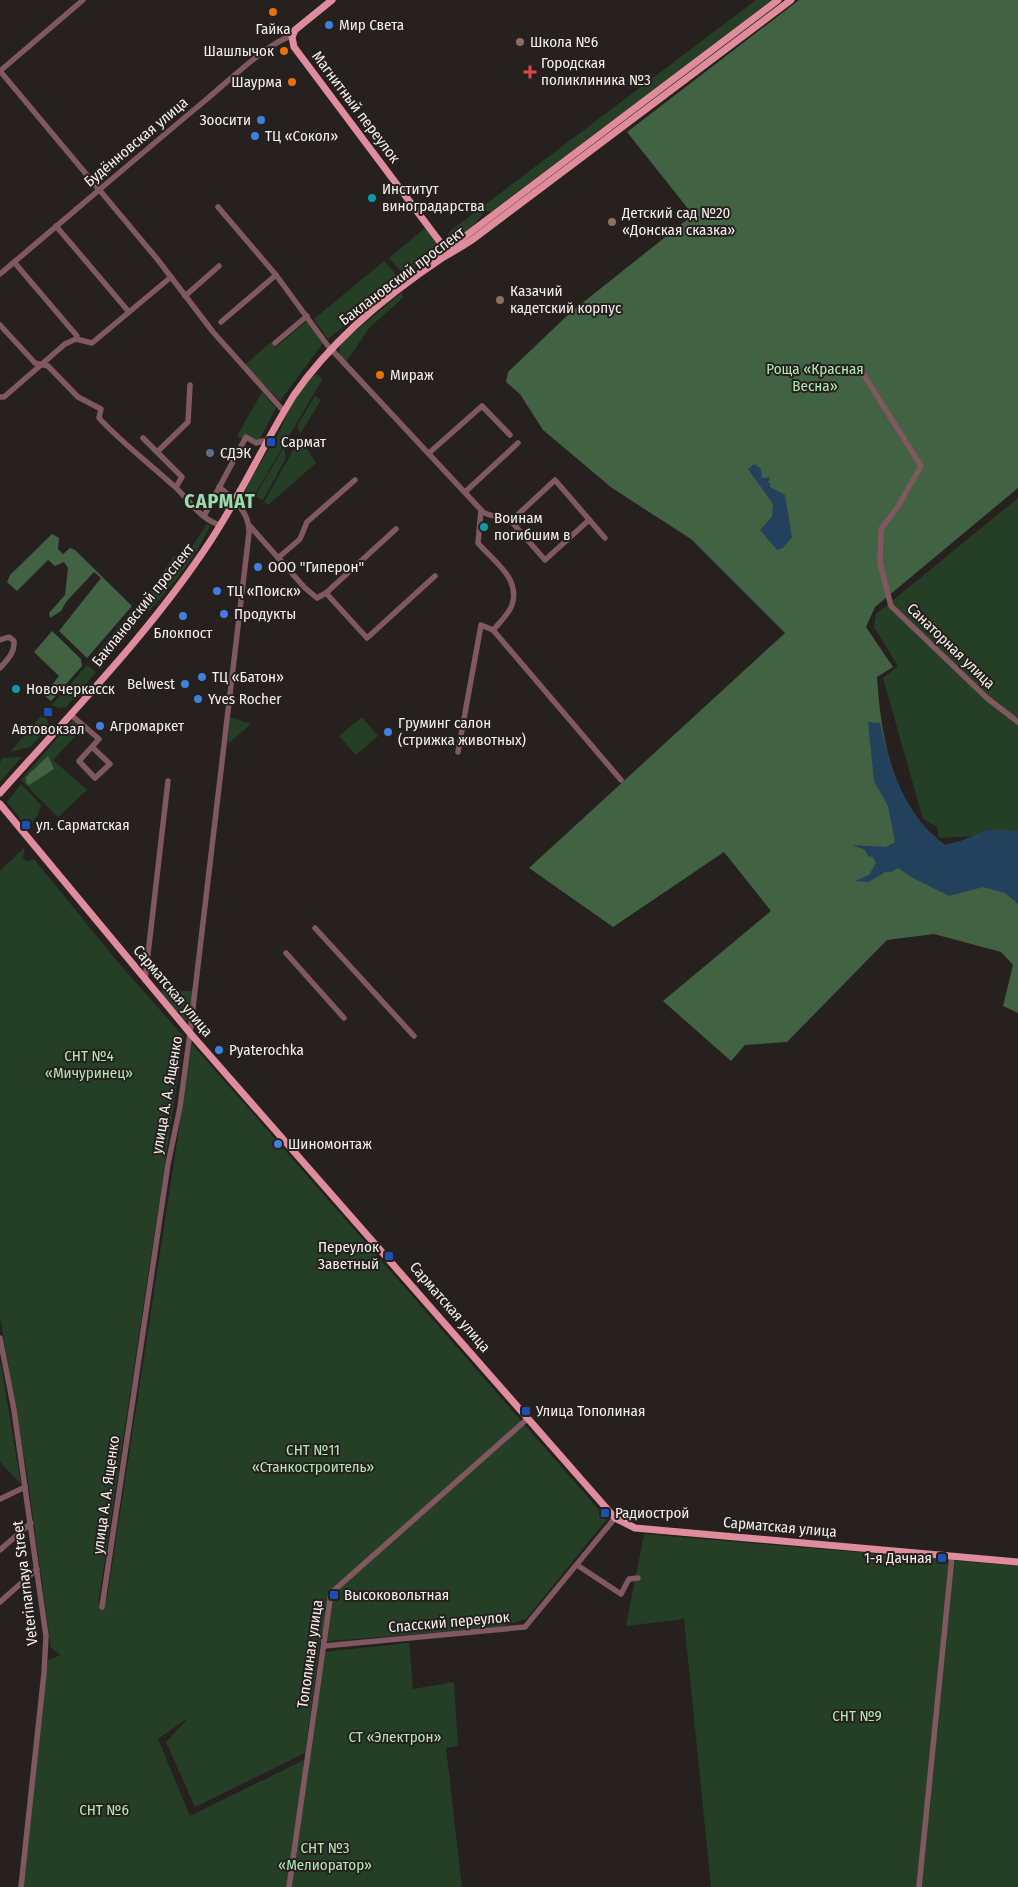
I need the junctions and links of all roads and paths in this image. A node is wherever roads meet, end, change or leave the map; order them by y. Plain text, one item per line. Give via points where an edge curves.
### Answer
1 (83, 0) edge
2 (332, 0) edge
3 (778, 0) edge
4 (791, 0) edge
5 (292, 36) junction
6 (0, 71) edge
7 (98, 189) junction
8 (218, 207) dead end
9 (56, 226) junction
10 (448, 252) junction
11 (14, 262) junction
12 (219, 266) dead end
13 (0, 274) edge
14 (276, 275) junction
15 (171, 277) junction
16 (185, 296) junction
17 (129, 312) junction
18 (307, 316) junction
19 (221, 322) dead end
20 (0, 325) edge
21 (76, 339) junction
22 (275, 343) dead end
23 (330, 348) junction
24 (40, 365) junction
25 (862, 372) dead end
26 (190, 385) dead end
27 (0, 397) edge
28 (281, 408) junction
29 (510, 435) dead end
30 (143, 438) dead end
31 (262, 441) junction
32 (518, 443) dead end
33 (157, 452) junction
34 (429, 453) junction
35 (355, 480) dead end
36 (176, 487) junction
37 (219, 487) junction
38 (465, 492) junction
39 (233, 499) junction
40 (481, 510) junction
41 (204, 516) junction
42 (589, 520) junction
43 (510, 521) junction
44 (217, 524) junction
45 (249, 526) junction
46 (396, 529) dead end
47 (605, 538) dead end
48 (278, 558) junction
49 (435, 576) dead end
50 (326, 594) junction
51 (150, 619) junction
52 (493, 630) junction
53 (0, 640) edge
54 (0, 668) edge
55 (70, 714) junction
56 (1018, 722) edge
57 (92, 747) junction
58 (458, 752) dead end
59 (620, 780) dead end
60 (168, 781) dead end
61 (0, 788) edge
62 (0, 793) edge
63 (0, 804) edge
64 (315, 928) dead end
65 (286, 953) dead end
66 (145, 980) junction
67 (344, 1018) dead end
68 (190, 1033) junction
69 (414, 1036) dead end
70 (0, 1338) edge
71 (526, 1420) dead end
72 (25, 1487) junction
73 (0, 1499) edge
74 (615, 1518) junction
75 (31, 1523) junction
76 (0, 1550) edge
77 (952, 1556) junction
78 (1018, 1562) edge
79 (577, 1565) junction
80 (37, 1569) junction
81 (638, 1578) dead end
82 (0, 1602) edge
83 (102, 1607) dead end
84 (324, 1646) junction
85 (21, 1887) edge
86 (289, 1887) edge
87 (919, 1887) edge

1 - 6 street
2 - 5 main road
3 - 10 main road, Баклановский проспект
4 - 10 main road, Баклановский проспект via 472,240
5 - 7 street, Будённовская улица via 269,48
5 - 10 main road, Магнитный переулок via 294,47
6 - 7 street
7 - 9 street, Будённовская улица
7 - 15 street
8 - 14 street
9 - 11 street, Будённовская улица
9 - 17 street
10 - 23 main road, Баклановский проспект via 360,316
11 - 13 street, Будённовская улица
11 - 21 street via 77,336
12 - 16 street
14 - 18 street
14 - 19 street
15 - 16 street
15 - 17 street
16 - 28 street
17 - 21 street via 92,343
18 - 22 street
18 - 23 street
20 - 24 street
21 - 24 street
23 - 28 main road, Баклановский проспект via 304,373
23 - 34 street
23 - 39 main road, Баклановский проспект via 284,410
24 - 27 street
24 - 36 street via 48,366 78,397 101,409 100,418 118,438
25 - 56 street, Санаторная улица via 921,466 881,529 880,563 891,606 987,698
26 - 33 street via 188,422
28 - 31 main road, Баклановский проспект
29 - 34 street via 482,406
30 - 33 street
31 - 37 street via 256,443 246,438
31 - 39 main road, Баклановский проспект
32 - 38 street
33 - 36 street via 182,477
34 - 38 street
35 - 48 street via 307,522 300,539
36 - 41 street
37 - 39 street
37 - 41 street
38 - 40 street
39 - 44 main road, Баклановский проспект
39 - 45 street via 245,512
39 - 51 main road, Баклановский проспект via 204,551
40 - 43 street via 489,516 504,517
40 - 52 street via 478,543 505,571 515,590 512,606
41 - 44 street
42 - 43 street via 545,560
42 - 43 street via 555,480
42 - 47 street
44 - 51 main road, Баклановский проспект
45 - 48 street
45 - 68 street, улица А. А. Ященко
46 - 50 street
48 - 50 street via 317,598
49 - 50 street via 367,638
51 - 55 main road, Баклановский проспект
51 - 61 main road, Баклановский проспект
52 - 58 street via 481,625
52 - 59 street
53 - 54 street via 9,637 14,646
55 - 57 street via 99,740
55 - 62 main road, Баклановский проспект
57 - 57 street via 79,761 95,778 110,764
60 - 66 street
63 - 66 main road, Сарматская улица
64 - 69 street
65 - 67 street
66 - 68 main road, Сарматская улица
68 - 74 main road, Сарматская улица
68 - 83 street, улица А. А. Ященко
70 - 72 street, Veterinarnaya Street
71 - 84 street, Тополиная улица via 331,1593
72 - 73 street
72 - 75 street, Veterinarnaya Street
74 - 77 main road, Сарматская улица via 635,1528
74 - 79 street, Спасский переулок
75 - 76 street
75 - 80 street, Veterinarnaya Street
77 - 78 main road, Сарматская улица
77 - 87 street
79 - 81 street via 620,1594 630,1579
79 - 84 street, Спасский переулок via 525,1627
80 - 82 street
80 - 85 street, Veterinarnaya Street via 46,1645
84 - 86 street, Тополиная улица

